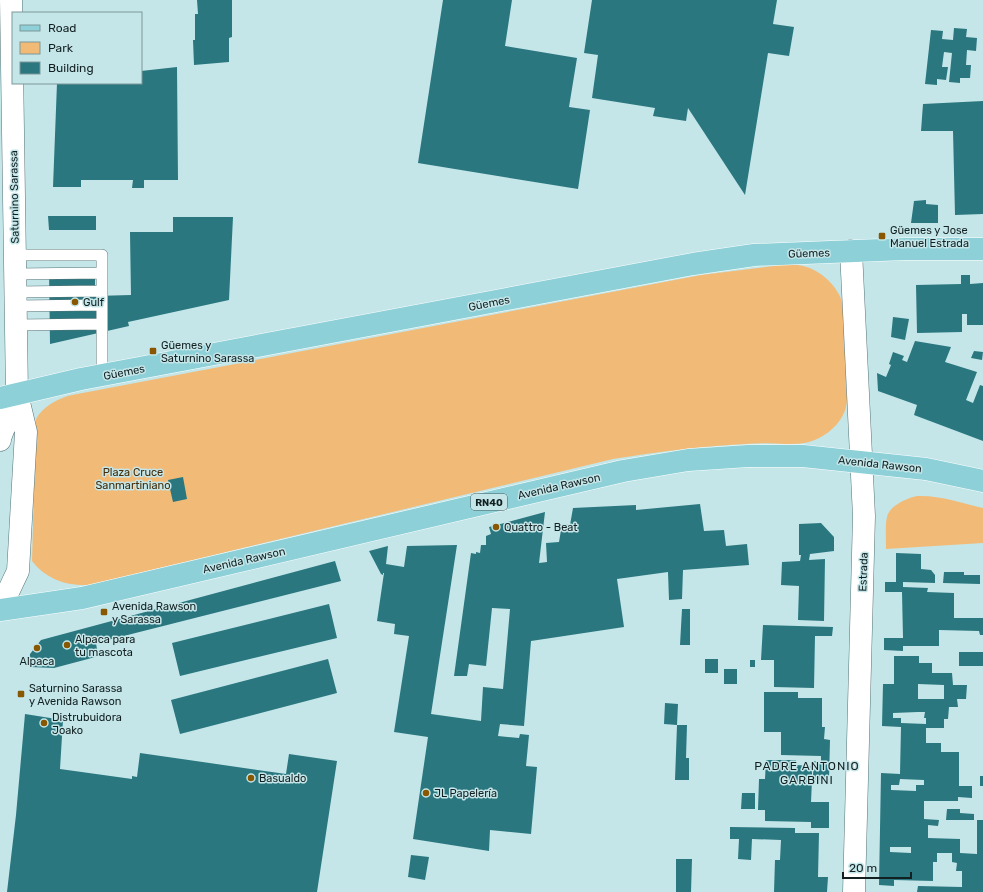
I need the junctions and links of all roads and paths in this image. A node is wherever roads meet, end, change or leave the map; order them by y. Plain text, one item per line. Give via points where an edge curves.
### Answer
1 (11, 0) edge
2 (6, 80) edge
3 (983, 249) edge
4 (851, 251) junction
5 (102, 283) junction
6 (15, 293) junction
7 (102, 309) junction
8 (102, 324) junction
9 (102, 376) junction
10 (8, 396) edge
11 (0, 440) edge
12 (861, 462) junction
13 (983, 481) edge
14 (0, 609) edge
15 (854, 892) edge

1 - 2 street, Saturnino Sarassa
2 - 6 street, Saturnino Sarassa
3 - 4 main road, Güemes
4 - 9 main road, Güemes via 754,255 693,264
4 - 12 street, Estrada
5 - 6 lane
5 - 6 lane
5 - 6 lane via 102,255
5 - 7 lane
6 - 7 lane
6 - 8 lane
6 - 10 street, Saturnino Sarassa
7 - 8 lane
8 - 9 lane
9 - 10 main road, Güemes
10 - 11 street, Saturnino Sarassa
10 - 14 street, Saturnino Sarassa via 26,432 18,571
12 - 13 main road, Avenida Rawson / RN40 via 926,469
12 - 14 main road, Avenida Rawson / RN40 via 804,456 748,456 688,460 622,471 82,598
12 - 15 street, Estrada via 864,516

